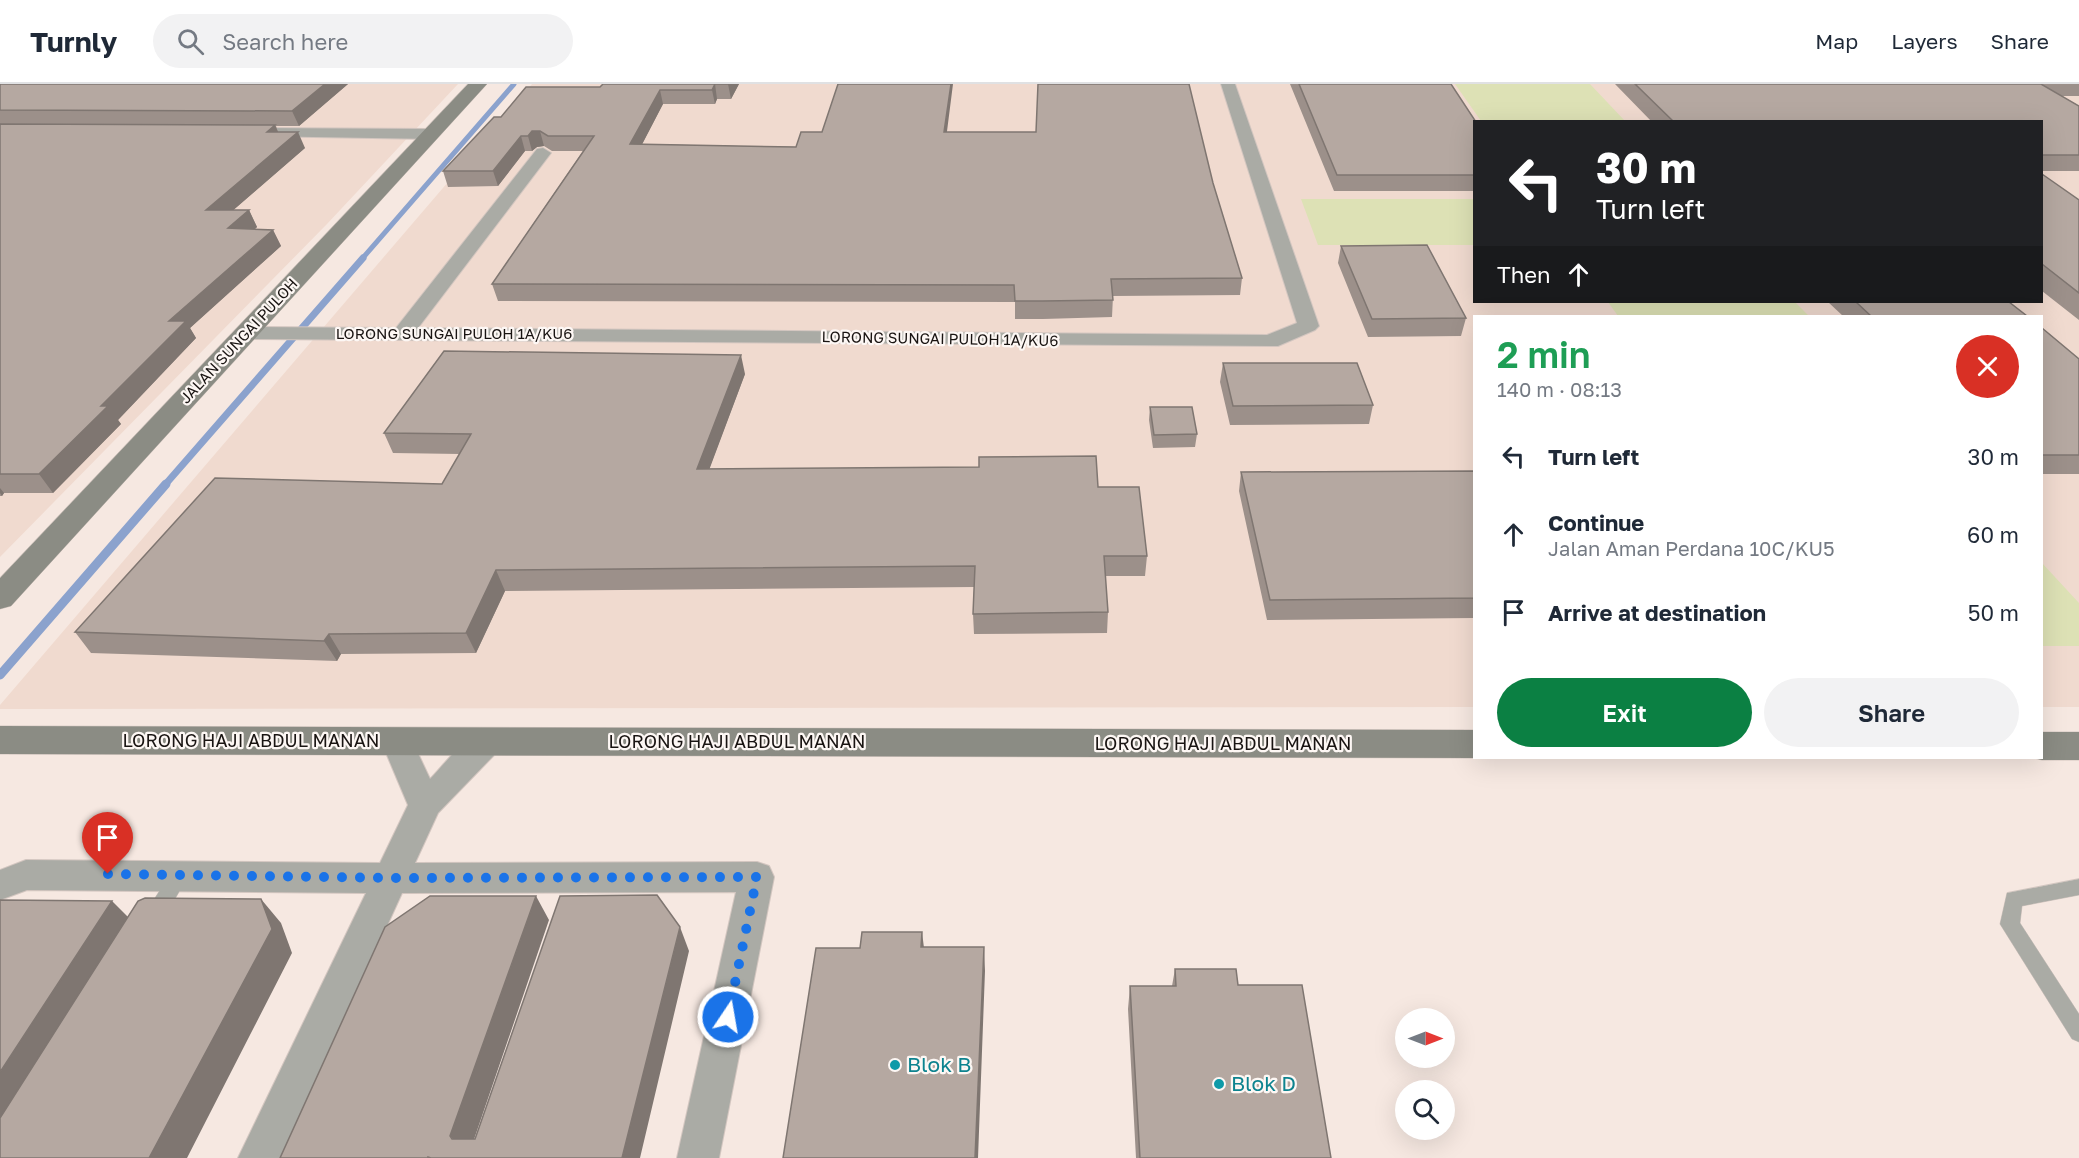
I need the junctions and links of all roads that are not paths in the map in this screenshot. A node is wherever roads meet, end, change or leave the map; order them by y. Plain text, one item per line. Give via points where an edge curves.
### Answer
1 (478, 84) edge
2 (1228, 84) edge
3 (243, 133) edge
4 (431, 134) junction
5 (543, 153) edge
6 (247, 333) junction
7 (403, 333) junction
8 (0, 598) edge
9 (0, 740) edge
10 (397, 741) junction
11 (488, 741) junction
12 (1473, 744) edge
13 (2043, 746) edge
14 (2079, 746) edge
15 (425, 805) junction
16 (180, 874) junction
17 (390, 878) junction
18 (0, 885) edge
19 (2079, 887) edge
20 (143, 935) edge
21 (2079, 1032) edge
22 (259, 1158) edge
23 (698, 1158) edge

1 - 4 street, JALAN SUNGAI PULOH
2 - 7 street, LORONG SUNGAI PULOH 1A/KU6 via 1308,326 1270,341
3 - 4 street
4 - 6 street, JALAN SUNGAI PULOH
5 - 7 street
6 - 7 street, LORONG SUNGAI PULOH 1A/KU6
6 - 8 street, JALAN SUNGAI PULOH
9 - 10 street, LORONG HAJI ABDUL MANAN
10 - 11 street, LORONG HAJI ABDUL MANAN
10 - 15 street
11 - 12 street, LORONG HAJI ABDUL MANAN
11 - 15 street
13 - 14 street
15 - 17 street
16 - 17 street
16 - 18 street via 26,875
16 - 20 lane
17 - 22 street
17 - 23 street via 571,888 757,877
19 - 21 lane via 2014,899 2010,924

